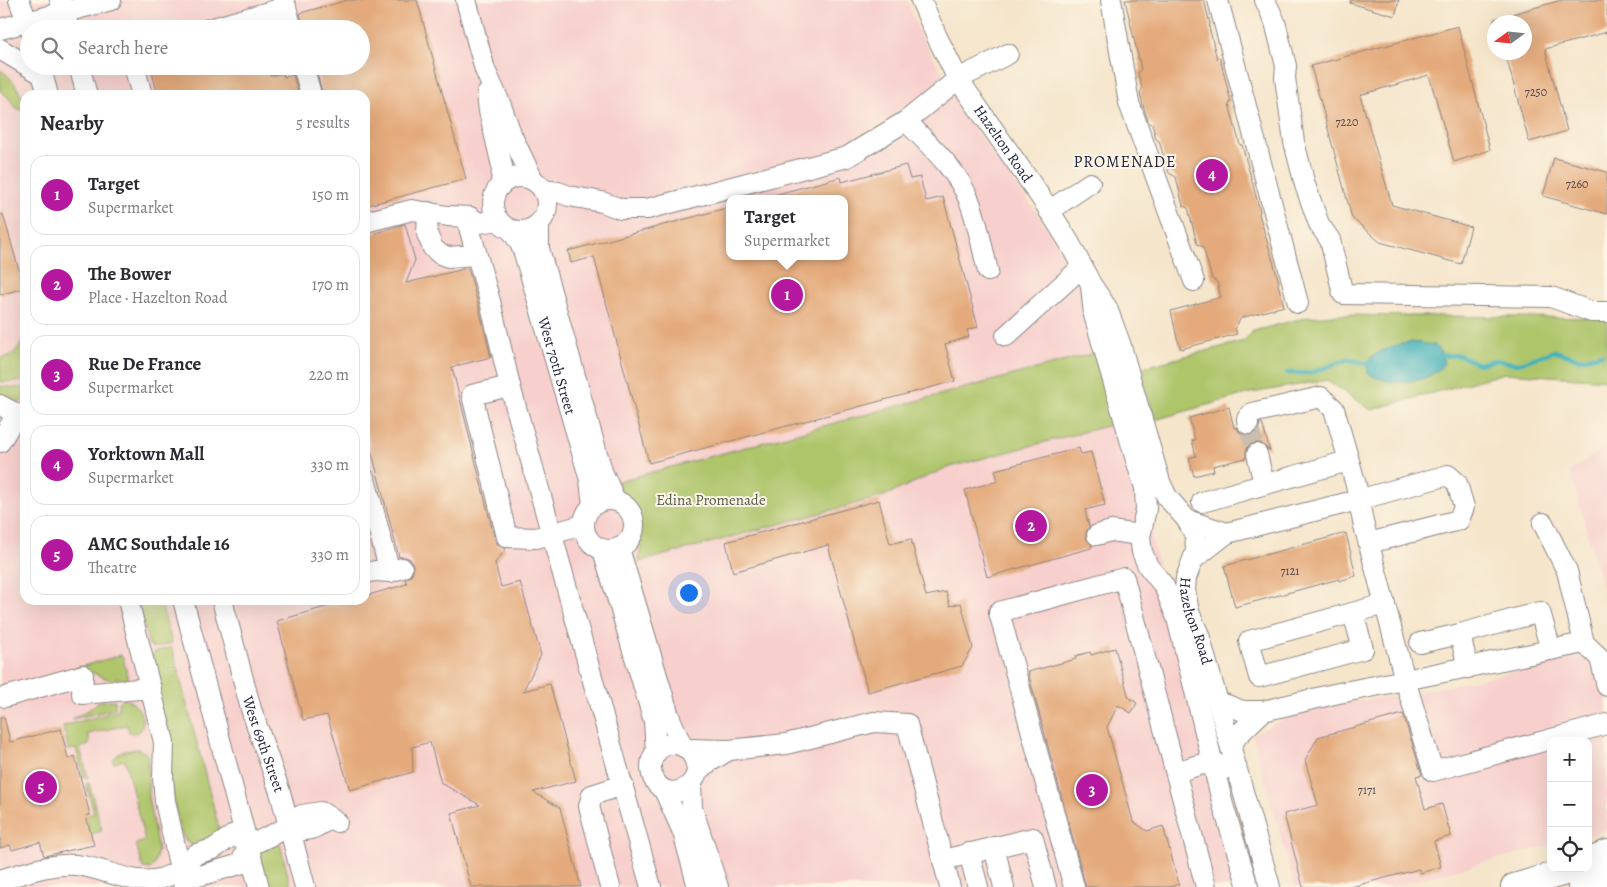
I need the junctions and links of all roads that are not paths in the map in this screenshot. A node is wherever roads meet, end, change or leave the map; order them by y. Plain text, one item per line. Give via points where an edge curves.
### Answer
1 (19, 0) edge
2 (112, 0) edge
3 (466, 0) edge
4 (922, 0) edge
5 (1111, 0) edge
6 (1218, 0) edge
7 (1265, 0) edge
8 (284, 4) edge
9 (65, 14) edge
10 (27, 20) edge
11 (45, 20) edge
12 (235, 20) edge
13 (289, 20) edge
14 (20, 26) edge
15 (0, 29) edge
16 (0, 49) edge
17 (1008, 54) dead end
18 (20, 59) edge
19 (485, 70) junction
20 (43, 75) edge
21 (81, 75) edge
22 (136, 75) edge
23 (306, 75) edge
24 (958, 79) junction
25 (47, 90) edge
26 (86, 90) edge
27 (141, 90) edge
28 (310, 90) edge
29 (906, 121) junction
30 (1090, 183) dead end
31 (538, 185) junction
32 (497, 192) junction
33 (602, 202) junction
34 (416, 206) junction
35 (1049, 211) junction
36 (468, 217) junction
37 (370, 220) edge
38 (542, 220) junction
39 (505, 225) junction
40 (476, 255) junction
41 (988, 271) dead end
42 (1086, 276) junction
43 (1194, 281) dead end
44 (1298, 303) dead end
45 (1607, 312) edge
46 (1006, 336) dead end
47 (510, 386) junction
48 (14, 412) edge
49 (1248, 424) dead end
50 (0, 442) edge
51 (1257, 454) tunnel mouth
52 (1348, 461) junction
53 (1264, 484) junction
54 (370, 494) edge
55 (615, 500) junction
56 (1358, 500) junction
57 (1202, 502) dead end
58 (593, 505) junction
59 (1184, 518) junction
60 (1543, 523) dead end
61 (1142, 529) junction
62 (1227, 533) junction
63 (1096, 535) dead end
64 (599, 541) junction
65 (554, 542) junction
66 (1369, 543) junction
67 (1193, 561) junction
68 (1151, 569) junction
69 (370, 572) edge
70 (1124, 578) junction
71 (1384, 604) junction
72 (129, 605) edge
73 (184, 605) edge
74 (223, 605) edge
75 (1353, 613) junction
76 (1460, 634) junction
77 (1420, 643) dead end
78 (1584, 643) junction
79 (1552, 650) junction
80 (1468, 668) junction
81 (1405, 680) junction
82 (1607, 686) edge
83 (151, 688) junction
84 (4, 697) dead end
85 (1219, 702) junction
86 (1263, 711) junction
87 (1607, 724) edge
88 (1231, 746) junction
89 (685, 747) junction
90 (729, 750) junction
91 (656, 753) junction
92 (1214, 762) junction
93 (1176, 772) junction
94 (694, 778) junction
95 (623, 785) junction
96 (664, 790) junction
97 (333, 820) dead end
98 (288, 827) junction
99 (1255, 832) junction
100 (249, 846) junction
101 (994, 847) junction
102 (1607, 853) edge
103 (969, 854) junction
104 (943, 860) junction
105 (1607, 861) edge
106 (1592, 863) edge
107 (1592, 866) edge
108 (1574, 872) edge
109 (1588, 872) edge
110 (182, 878) edge
111 (1607, 879) edge
112 (0, 880) edge
113 (259, 887) edge
114 (305, 887) edge
115 (610, 887) edge
116 (651, 887) edge
117 (698, 887) edge
118 (718, 887) edge
119 (950, 887) edge
120 (978, 887) edge
121 (1004, 887) edge
122 (1046, 887) edge
123 (1074, 887) edge
124 (1206, 887) edge
125 (1248, 887) edge
126 (1270, 887) edge
127 (1514, 887) edge

1 - 10 street
2 - 9 street
3 - 19 street
4 - 24 street, Hazelton Road
5 - 43 street via 1129,103
6 - 44 street
7 - 45 street via 1275,22 1286,66 1294,142 1305,185 1319,224 1330,240 1343,294 1551,297 1592,312
8 - 12 street
8 - 13 street
9 - 11 street
14 - 15 street
16 - 18 street
17 - 24 street
19 - 31 street via 512,136
19 - 32 street via 489,111 502,166
20 - 25 street
21 - 26 street
22 - 27 street
23 - 28 street
24 - 29 street
24 - 35 street, Hazelton Road
29 - 33 street via 847,157 647,209 621,209
29 - 41 street via 943,159 969,200
30 - 35 street
31 - 32 street via 525,177 516,177 508,180
31 - 33 street via 569,196
31 - 38 street via 548,202
32 - 36 street via 475,205
32 - 39 street via 493,206
33 - 38 street via 562,209
34 - 36 street
34 - 37 street
34 - 40 street via 433,248 440,254 448,257
35 - 42 street, Hazelton Road
36 - 39 street via 479,223
36 - 40 street
38 - 39 street via 523,231
38 - 55 street, West 70th Street via 539,249 602,471
39 - 58 street, West 70th Street via 519,240 524,253 590,480
40 - 47 street
42 - 46 street
42 - 59 street, Hazelton Road via 1107,308 1120,343 1160,482
42 - 61 street, Hazelton Road via 1094,315 1145,488 1146,509
47 - 65 street
47 - 65 street via 466,396 503,538 536,538
48 - 50 street
49 - 52 street via 1247,419 1252,413 1321,398 1334,409
51 - 53 street
52 - 53 street
52 - 56 street
53 - 57 street
54 - 69 street via 396,570
55 - 58 street
55 - 64 street via 628,508 632,515 631,538
56 - 62 street
56 - 66 street
56 - 66 street via 1448,475 1457,483 1464,508 1460,520
58 - 64 street via 588,510
59 - 61 street via 1174,512 1161,512 1149,517
59 - 62 street
59 - 67 street, Hazelton Road via 1195,535
60 - 78 street via 1567,571
61 - 63 street
61 - 68 street, Hazelton Road via 1142,552
62 - 67 street
64 - 65 street
64 - 89 street via 669,716
64 - 91 street via 654,721
65 - 95 street
66 - 71 street
67 - 68 street via 1170,575
67 - 85 street, Hazelton Road via 1186,578 1186,602
68 - 70 street
68 - 92 street, Hazelton Road via 1164,586 1177,618
70 - 93 street
70 - 123 street via 999,612
71 - 75 street
71 - 81 street
72 - 83 street
73 - 100 street
74 - 98 street, West 69th Street via 251,709 280,792
75 - 75 street via 1249,641 1259,677 1363,649
76 - 77 street
76 - 79 street via 1540,612
76 - 80 street
78 - 79 street
78 - 82 street via 1600,658
79 - 80 street
80 - 81 street
81 - 86 street
81 - 87 street via 1433,771
83 - 84 street via 82,694 83,675
83 - 110 street via 164,742 165,801
85 - 86 street via 1243,710
85 - 88 street, Hazelton Road
86 - 88 street
88 - 99 street, Hazelton Road
89 - 90 street
89 - 91 street via 668,745
89 - 94 street via 697,763
90 - 94 street
90 - 104 street via 786,744 874,722 907,724
91 - 96 street via 651,773
92 - 93 street
92 - 99 street via 1227,770 1235,799
92 - 125 street, Hazelton Road
93 - 124 street
94 - 96 street via 678,791
94 - 118 street via 692,808
95 - 115 street via 592,795 588,806
95 - 116 street
96 - 117 street via 683,832
97 - 98 street via 309,830 297,831
98 - 100 street
98 - 114 street, West 69th Street
99 - 126 street, Hazelton Road
100 - 110 street via 240,864
100 - 113 street
101 - 103 street
101 - 121 street
101 - 122 street via 1032,838
102 - 106 main road
103 - 104 street
103 - 120 street
104 - 119 street
105 - 107 main road
108 - 127 main road
109 - 111 main road
110 - 112 street via 176,873 152,882 134,881 77,865 54,865

